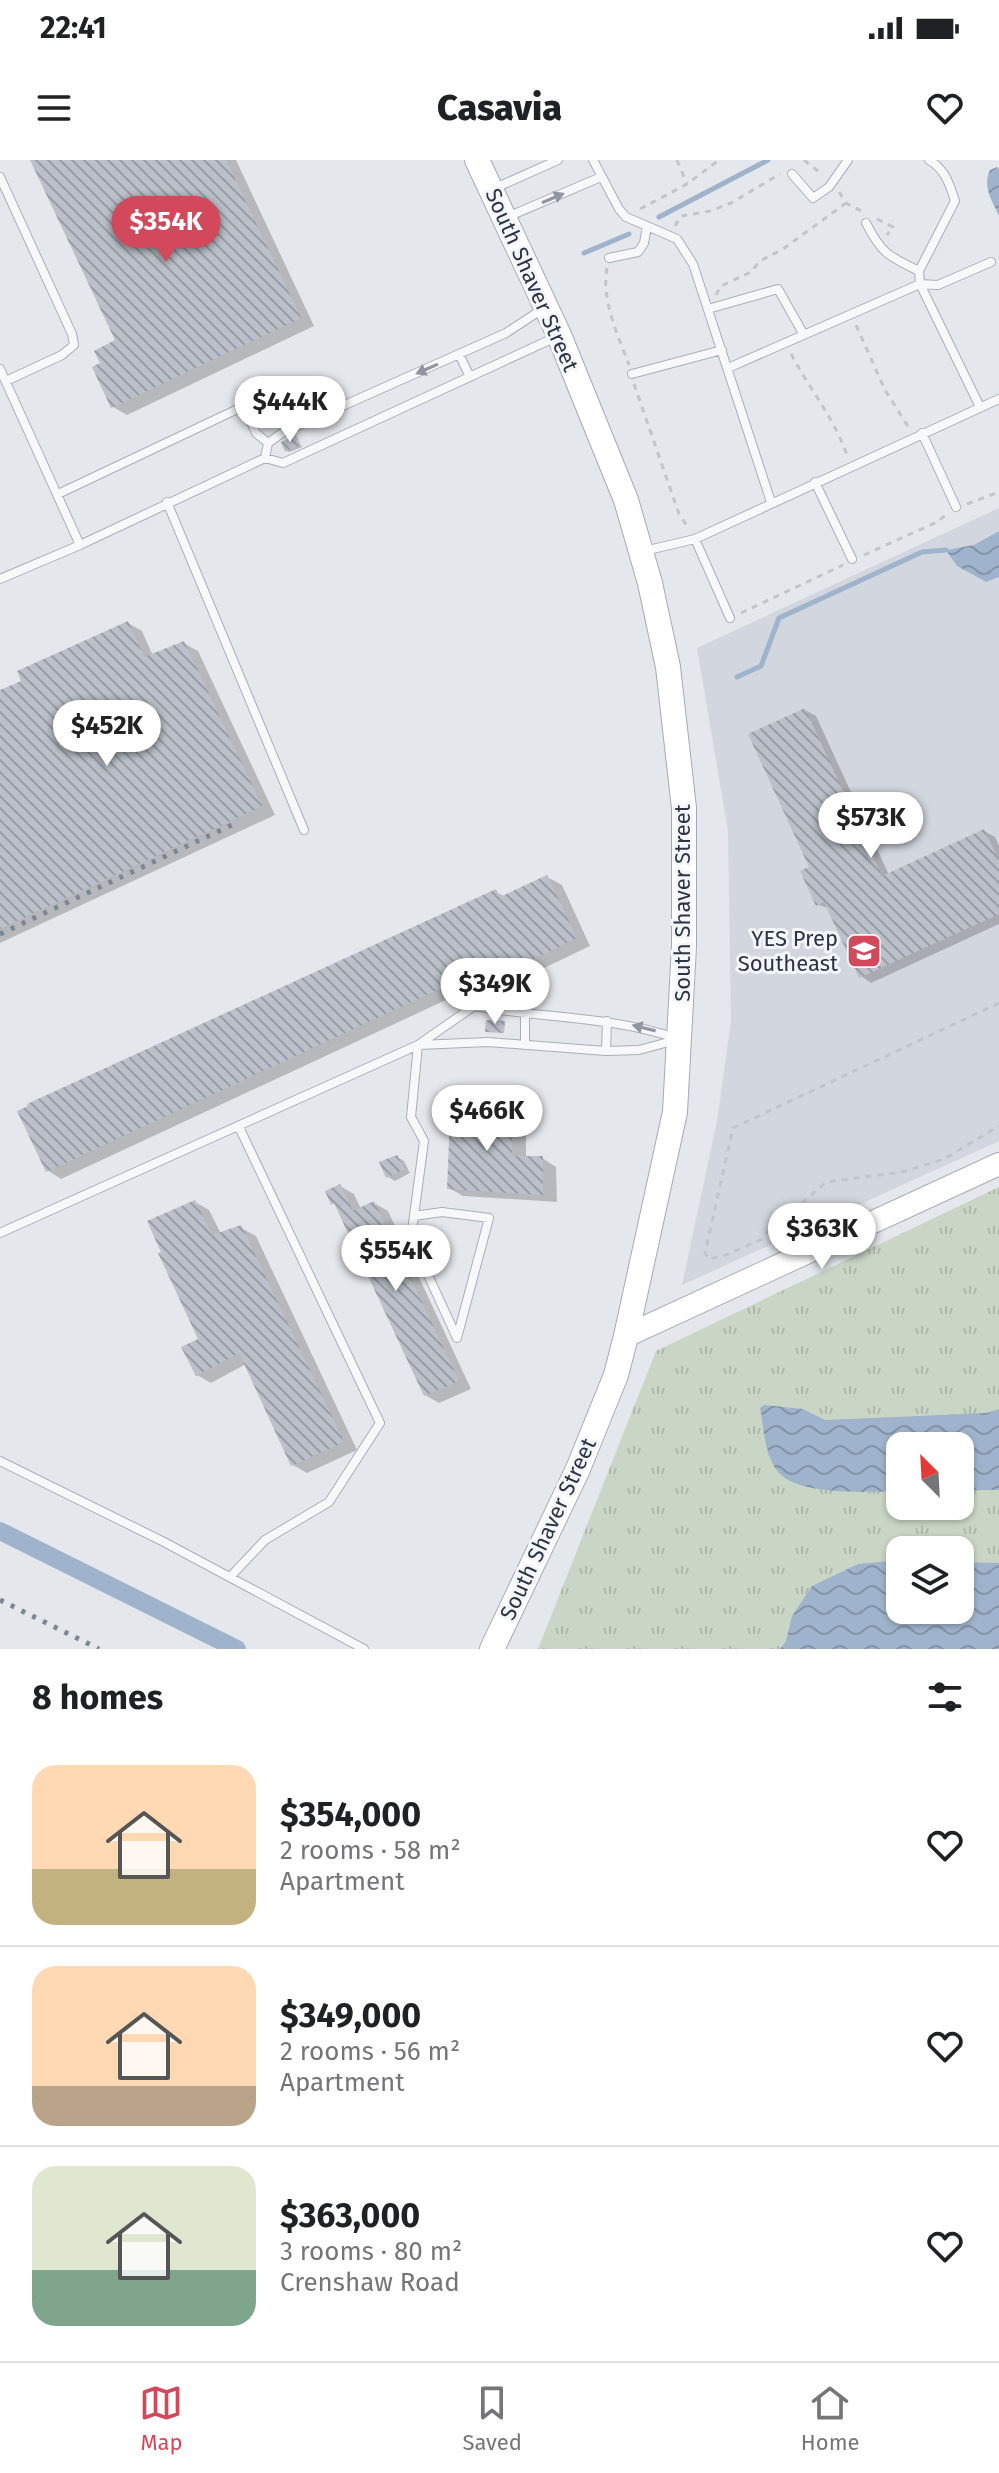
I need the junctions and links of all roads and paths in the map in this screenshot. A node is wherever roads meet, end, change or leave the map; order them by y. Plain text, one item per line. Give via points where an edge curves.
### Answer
1 (477, 160) edge
2 (558, 160) edge
3 (593, 160) edge
4 (677, 160) edge
5 (719, 160) edge
6 (804, 160) edge
7 (848, 160) edge
8 (929, 160) edge
9 (790, 172) joint
10 (0, 177) edge
11 (601, 177) junction
12 (832, 181) junction
13 (687, 184) junction
14 (491, 190) junction
15 (846, 203) dead end
16 (626, 217) junction
17 (505, 218) junction
18 (866, 223) dead end
19 (647, 226) junction
20 (669, 236) junction
21 (609, 258) joint
22 (991, 262) dead end
23 (919, 271) junction
24 (920, 284) junction
25 (546, 308) junction
26 (708, 309) junction
27 (851, 314) junction
28 (559, 335) junction
29 (804, 335) junction
30 (785, 343) junction
31 (722, 350) junction
32 (459, 354) junction
33 (728, 368) junction
34 (0, 369) edge
35 (632, 374) junction
36 (470, 377) junction
37 (6, 381) junction
38 (999, 399) edge
39 (980, 407) junction
40 (917, 436) junction
41 (268, 443) junction
42 (265, 458) junction
43 (850, 466) junction
44 (815, 482) junction
45 (58, 494) junction
46 (167, 502) junction
47 (771, 502) junction
48 (956, 507) dead end
49 (695, 539) junction
50 (80, 545) junction
51 (641, 552) junction
52 (852, 559) dead end
53 (0, 579) edge
54 (730, 618) dead end
55 (304, 830) dead end
56 (999, 1003) edge
57 (525, 1015) junction
58 (607, 1021) junction
59 (680, 1039) junction
60 (418, 1045) junction
61 (525, 1045) junction
62 (606, 1051) junction
63 (999, 1126) edge
64 (239, 1127) junction
65 (999, 1164) edge
66 (414, 1216) junction
67 (0, 1233) edge
68 (626, 1336) junction
69 (0, 1461) edge
70 (230, 1577) junction
71 (364, 1649) edge
72 (492, 1649) edge

1 - 14 main road, South Shaver Street
2 - 14 lane
3 - 11 lane
4 - 13 path
5 - 13 path
6 - 12 path
7 - 12 lane
8 - 23 lane via 949,181 955,201
9 - 12 lane via 813,198
9 - 20 path via 731,203 681,216
10 - 37 lane via 74,345
11 - 16 lane
17 -> 11 lane
13 - 16 path
14 - 17 main road, South Shaver Street
15 - 26 path via 751,272 721,286
16 - 19 lane
17 - 25 main road, South Shaver Street
18 - 23 lane via 878,247
19 - 20 lane
19 - 21 lane via 638,252
20 - 26 lane via 677,239 693,264
21 - 35 path via 608,305
22 - 24 lane via 938,285
23 - 24 lane
24 - 27 lane
24 - 39 lane
25 - 28 main road, South Shaver Street
25 - 32 lane
26 - 29 lane via 778,289
26 - 31 lane
27 - 29 lane
27 - 40 path via 894,408
28 - 36 lane
28 - 51 main road, South Shaver Street via 626,500
29 - 30 lane
30 - 33 lane
30 - 43 path via 840,436
31 - 33 lane
31 - 35 lane
32 - 36 lane
32 -> 41 lane
33 - 47 lane
34 - 37 lane
35 - 49 path via 679,514
36 - 42 lane via 283,463
37 - 45 lane
38 - 39 lane
39 - 40 lane
40 - 43 lane
40 - 48 lane
41 - 42 lane
41 - 45 lane via 256,433 244,406
42 - 46 lane
43 - 44 lane
44 - 47 lane
44 - 52 lane
45 - 50 lane
46 - 50 lane
46 - 55 lane
47 - 49 lane
49 - 51 lane
49 - 54 lane
50 - 53 lane
51 - 59 main road, South Shaver Street via 668,667 684,808
56 - 63 path via 733,1128 705,1253 709,1259 726,1255 760,1240 826,1182 902,1172 944,1159
57 - 58 lane
57 - 60 lane via 474,1006
57 - 61 lane
59 -> 58 lane
58 - 62 lane
59 - 62 lane via 639,1050
59 - 68 main road, South Shaver Street via 675,1112
60 - 61 lane
60 - 64 lane
60 - 66 lane via 411,1117 424,1141
61 - 62 lane
64 - 67 lane
64 - 70 lane via 380,1423 329,1502 265,1540
65 - 68 main road
66 - 66 lane via 411,1238 457,1338 489,1218 442,1212
68 - 72 main road, South Shaver Street via 578,1469
69 - 70 lane
70 - 71 lane

